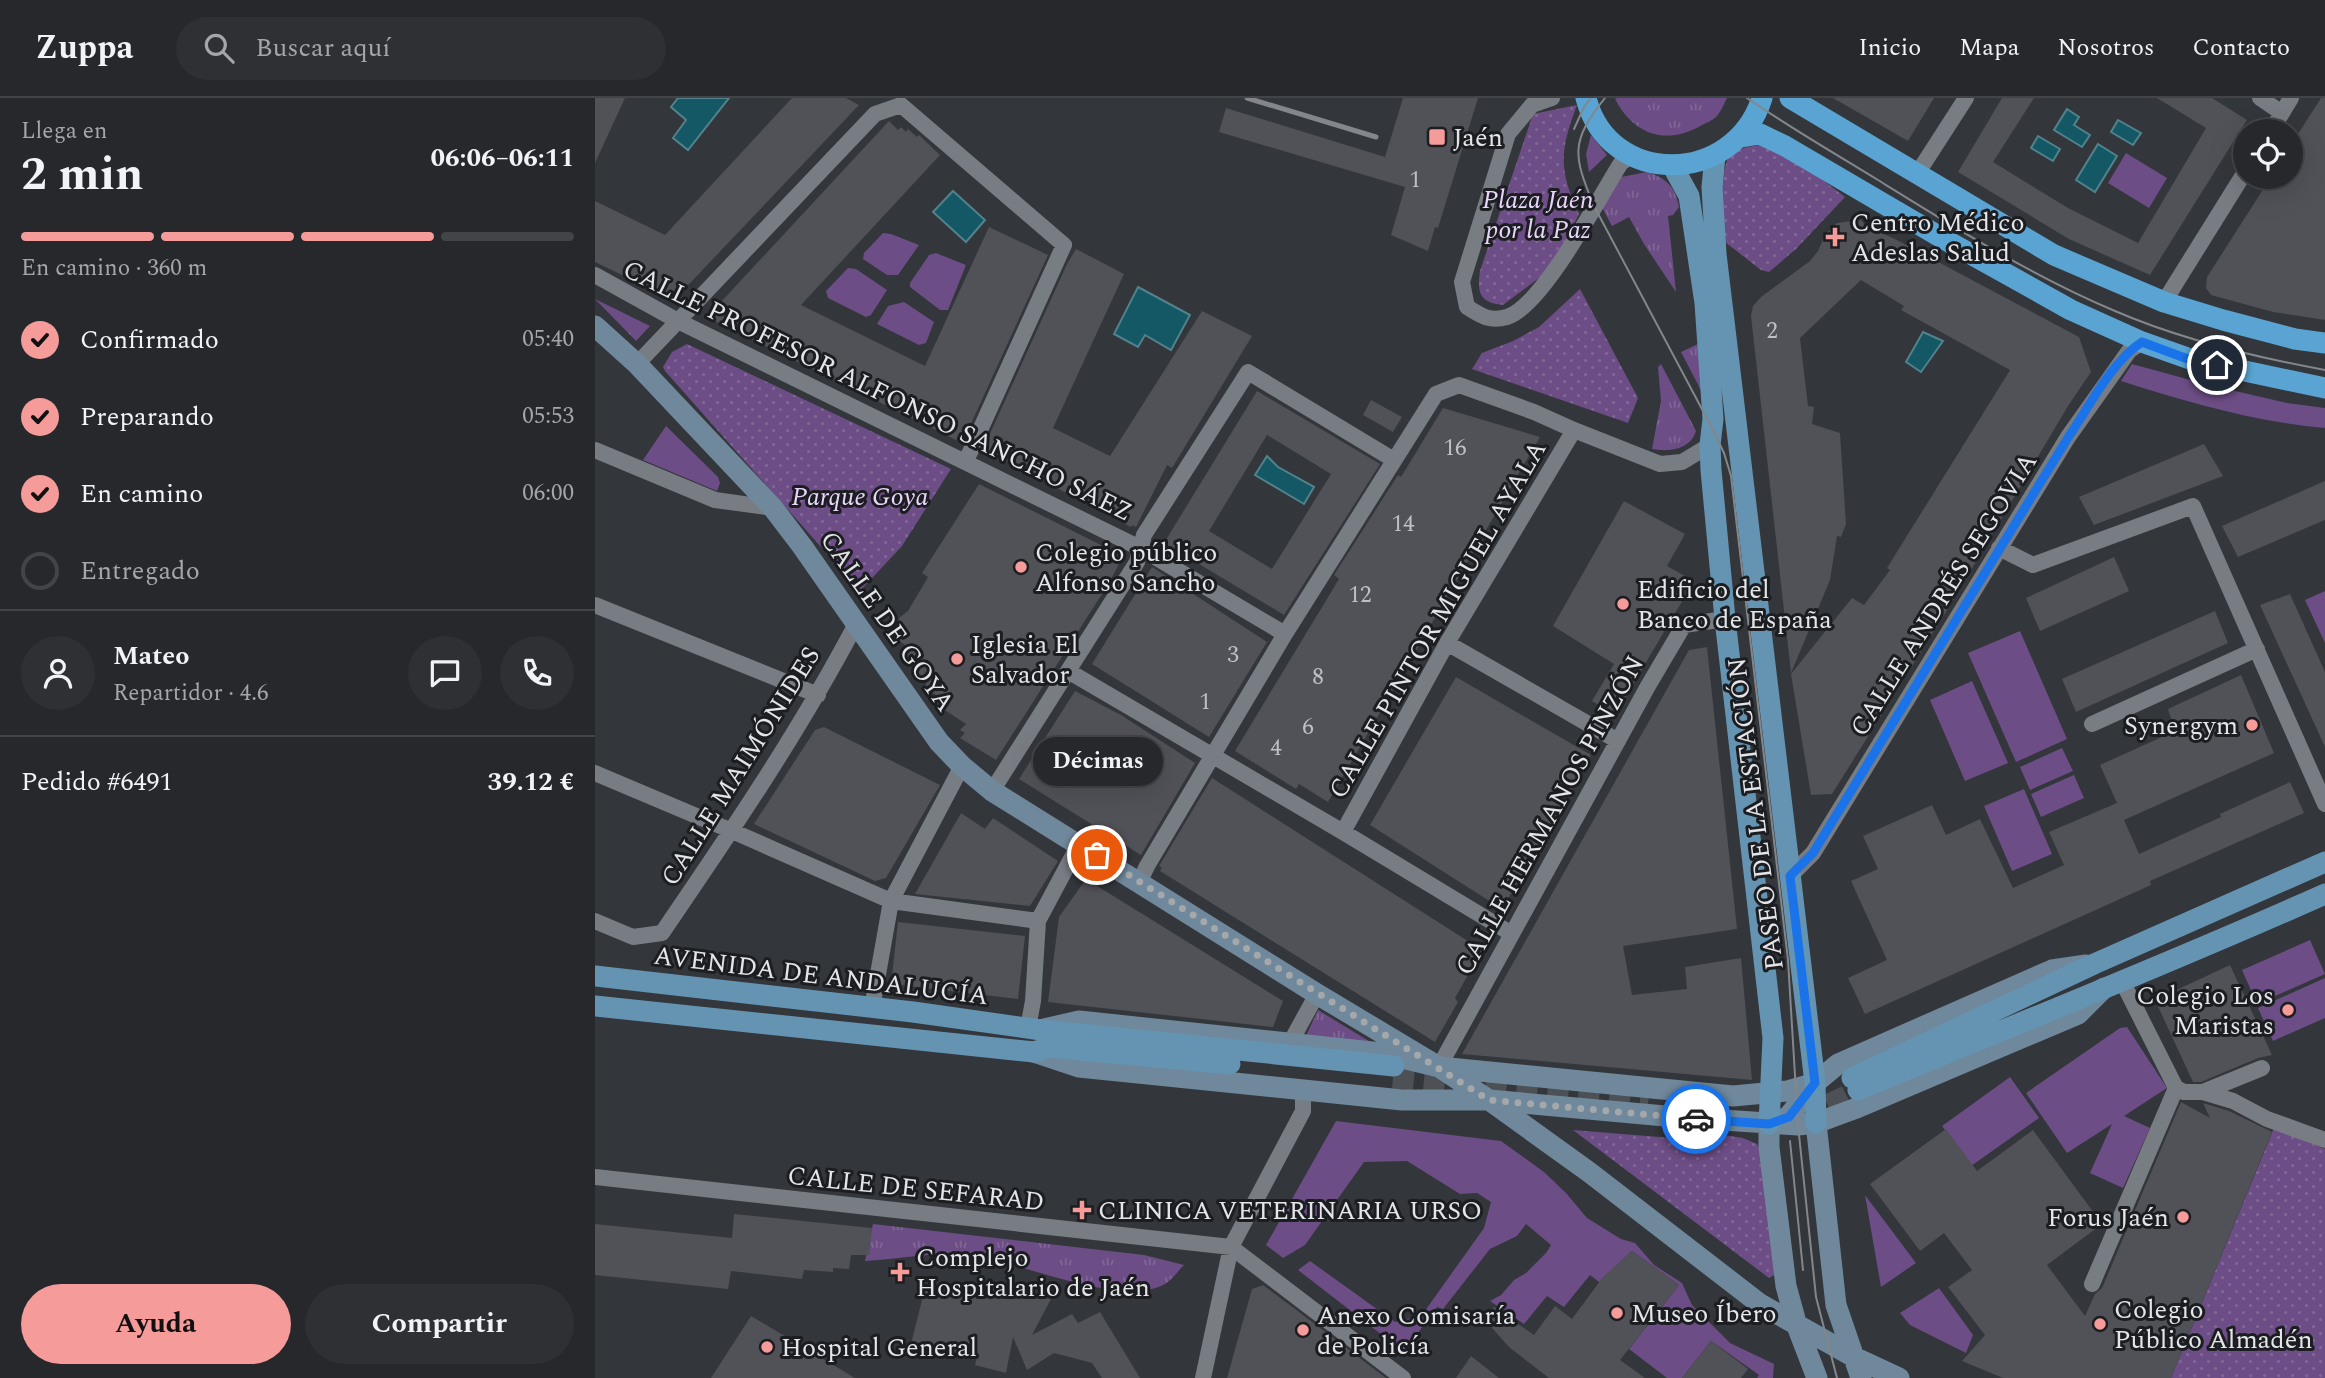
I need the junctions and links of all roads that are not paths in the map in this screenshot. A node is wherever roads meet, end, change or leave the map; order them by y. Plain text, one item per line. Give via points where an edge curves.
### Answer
1 (1552, 98) edge
2 (1586, 98) edge
3 (1762, 98) edge
4 (1790, 98) edge
5 (1966, 98) edge
6 (2260, 98) edge
7 (2291, 98) edge
8 (2282, 113) junction
9 (2278, 119) edge
10 (1741, 136) junction
11 (1632, 155) junction
12 (1715, 156) junction
13 (1672, 165) junction
14 (1917, 174) junction
15 (2234, 189) edge
16 (595, 275) edge
17 (2164, 302) junction
18 (678, 321) junction
19 (595, 326) edge
20 (2142, 342) junction
21 (2325, 343) edge
22 (638, 364) junction
23 (2325, 388) edge
24 (1574, 430) junction
25 (1710, 445) junction
26 (595, 450) edge
27 (1394, 460) junction
28 (966, 461) junction
29 (773, 508) junction
30 (1140, 548) junction
31 (1999, 548) junction
32 (595, 605) edge
33 (1725, 619) junction
34 (856, 624) junction
35 (1285, 634) junction
36 (1447, 643) junction
37 (2257, 649) junction
38 (1068, 671) junction
39 (818, 695) junction
40 (2092, 724) dead end
41 (1618, 741) junction
42 (1213, 757) junction
43 (962, 766) junction
44 (595, 773) edge
45 (992, 791) junction
46 (2325, 804) edge
47 (733, 831) junction
48 (1343, 832) junction
49 (1079, 844) junction
50 (2325, 862) edge
51 (1790, 876) junction
52 (1140, 881) junction
53 (2325, 894) edge
54 (891, 901) junction
55 (595, 921) edge
56 (1038, 921) junction
57 (1512, 934) junction
58 (2094, 964) junction
59 (595, 976) edge
60 (2113, 983) junction
61 (1317, 993) junction
62 (595, 1006) edge
63 (873, 1008) junction
64 (1034, 1029) junction
65 (1290, 1043) junction
66 (1034, 1052) junction
67 (1439, 1067) junction
68 (2262, 1068) dead end
69 (1815, 1083) junction
70 (2176, 1088) junction
71 (1303, 1091) junction
72 (2203, 1092) junction
73 (1770, 1094) junction
74 (1489, 1100) junction
75 (1816, 1123) junction
76 (1769, 1124) junction
77 (2325, 1140) edge
78 (595, 1177) edge
79 (1231, 1247) junction
80 (2092, 1284) dead end
81 (1797, 1326) junction
82 (1858, 1368) edge
83 (1203, 1378) edge
84 (1402, 1378) edge
85 (1817, 1378) edge
86 (1899, 1378) edge

1 - 11 street via 1532,105 1508,134 1462,282 1467,307 1486,319 1509,317 1531,299 1562,263 1621,163
2 - 11 highway via 1606,135
3 - 10 highway
4 - 14 highway
5 - 14 street
6 - 8 street
7 - 8 street
8 - 9 street
10 - 12 highway
10 - 20 highway via 1760,134 1785,146 2071,310
11 - 13 highway
12 - 13 highway
12 - 51 main road, PASEO DE LA ESTACIÓN via 1716,254
13 - 25 main road, PASEO DE LA ESTACIÓN via 1689,196 1703,292 1713,419
14 - 17 highway via 2054,255
15 - 17 street
16 - 18 street, CALLE PROFESOR ALFONSO SANCHO SÁEZ
17 - 21 highway via 2235,324
18 - 22 street
18 - 28 street, CALLE PROFESOR ALFONSO SANCHO SÁEZ
18 - 28 street via 875,114 901,105 1064,245
19 - 22 street, CALLE DE GOYA
20 - 23 highway via 2193,360
20 - 31 street, CALLE ANDRÉS SEGOVIA via 2129,351 2103,385
22 - 29 street, CALLE DE GOYA
24 - 25 street via 1660,464 1682,462
24 - 27 street via 1459,385 1436,394
24 - 36 street, CALLE PINTOR MIGUEL AYALA
25 - 33 main road, PASEO DE LA ESTACIÓN
26 - 29 street via 715,500
27 - 30 street via 1248,372 1144,534
27 - 35 street
28 - 30 street, CALLE PROFESOR ALFONSO SANCHO SÁEZ
29 - 34 street, CALLE DE GOYA
30 - 35 street, CALLE PROFESOR ALFONSO SANCHO SÁEZ
30 - 38 street via 1137,562
31 - 37 street via 2033,565 2193,506
31 - 51 street, CALLE ANDRÉS SEGOVIA via 1813,853
32 - 39 street
33 - 41 street, CALLE HERMANOS PINZÓN via 1684,625
33 - 73 main road, PASEO DE LA ESTACIÓN via 1773,1038
34 - 39 street, CALLE MAIMÓNIDES
34 - 43 street, CALLE DE GOYA via 939,742
35 - 42 street
36 - 41 street
36 - 48 street, CALLE PINTOR MIGUEL AYALA
37 - 40 street
37 - 46 street
38 - 42 street
38 - 45 street
39 - 47 street, CALLE MAIMÓNIDES
41 - 57 street, CALLE HERMANOS PINZÓN
42 - 48 street
42 - 52 street
43 - 45 street, CALLE DE GOYA
43 - 54 street
44 - 47 street
45 - 49 street, CALLE DE GOYA
47 - 54 street
47 - 55 street, CALLE MAIMÓNIDES via 662,933 633,937
48 - 57 street
49 - 52 street, CALLE DE GOYA
49 - 56 street
50 - 58 main road
51 - 69 main road, PASEO DE LA ESTACIÓN
52 - 61 street, CALLE DE GOYA
53 - 60 main road
54 - 56 street
54 - 63 street
56 - 64 street
57 - 67 street, CALLE HERMANOS PINZÓN
58 - 60 main road via 1855,1084
58 - 69 street via 2052,970 1838,1064
59 - 63 main road, AVENIDA DE ANDALUCÍA
60 - 70 street
60 - 75 street, AVENIDA DE ANDALUCÍA via 2078,1014
61 - 65 street
61 - 67 street, CALLE DE GOYA
62 - 66 main road, AVENIDA DE ANDALUCÍA
63 - 64 main road, AVENIDA DE ANDALUCÍA
64 - 65 street, AVENIDA DE ANDALUCÍA via 1079,1021
64 - 66 main road, AVENIDA DE ANDALUCÍA via 1393,1072 1049,1047
65 - 67 street, AVENIDA DE ANDALUCÍA via 1382,1052
66 - 71 street, AVENIDA DE ANDALUCÍA via 1079,1067
67 - 73 street via 1733,1096
67 - 74 street, CALLE DE GOYA
68 - 72 street
69 - 73 street
69 - 75 main road, PASEO DE LA ESTACIÓN
69 - 76 street via 1789,1117
70 - 72 street
70 - 80 street
71 - 74 street, AVENIDA DE ANDALUCÍA via 1402,1100
71 - 79 street via 1303,1111
72 - 77 street
73 - 76 main road, PASEO DE LA ESTACIÓN
74 - 76 street, AVENIDA DE ANDALUCÍA
74 - 81 street, CALLE DE GOYA via 1760,1304
75 - 76 street, AVENIDA DE ANDALUCÍA
75 - 82 street, PASEO DE LA ESTACIÓN via 1836,1305
76 - 81 street, PASEO DE LA ESTACIÓN via 1786,1286
78 - 79 street, CALLE DE SEFARAD
79 - 83 street
79 - 84 street
81 - 82 street, CALLE DE GOYA
81 - 85 street, PASEO DE LA ESTACIÓN
82 - 86 street, CALLE DE GOYA

